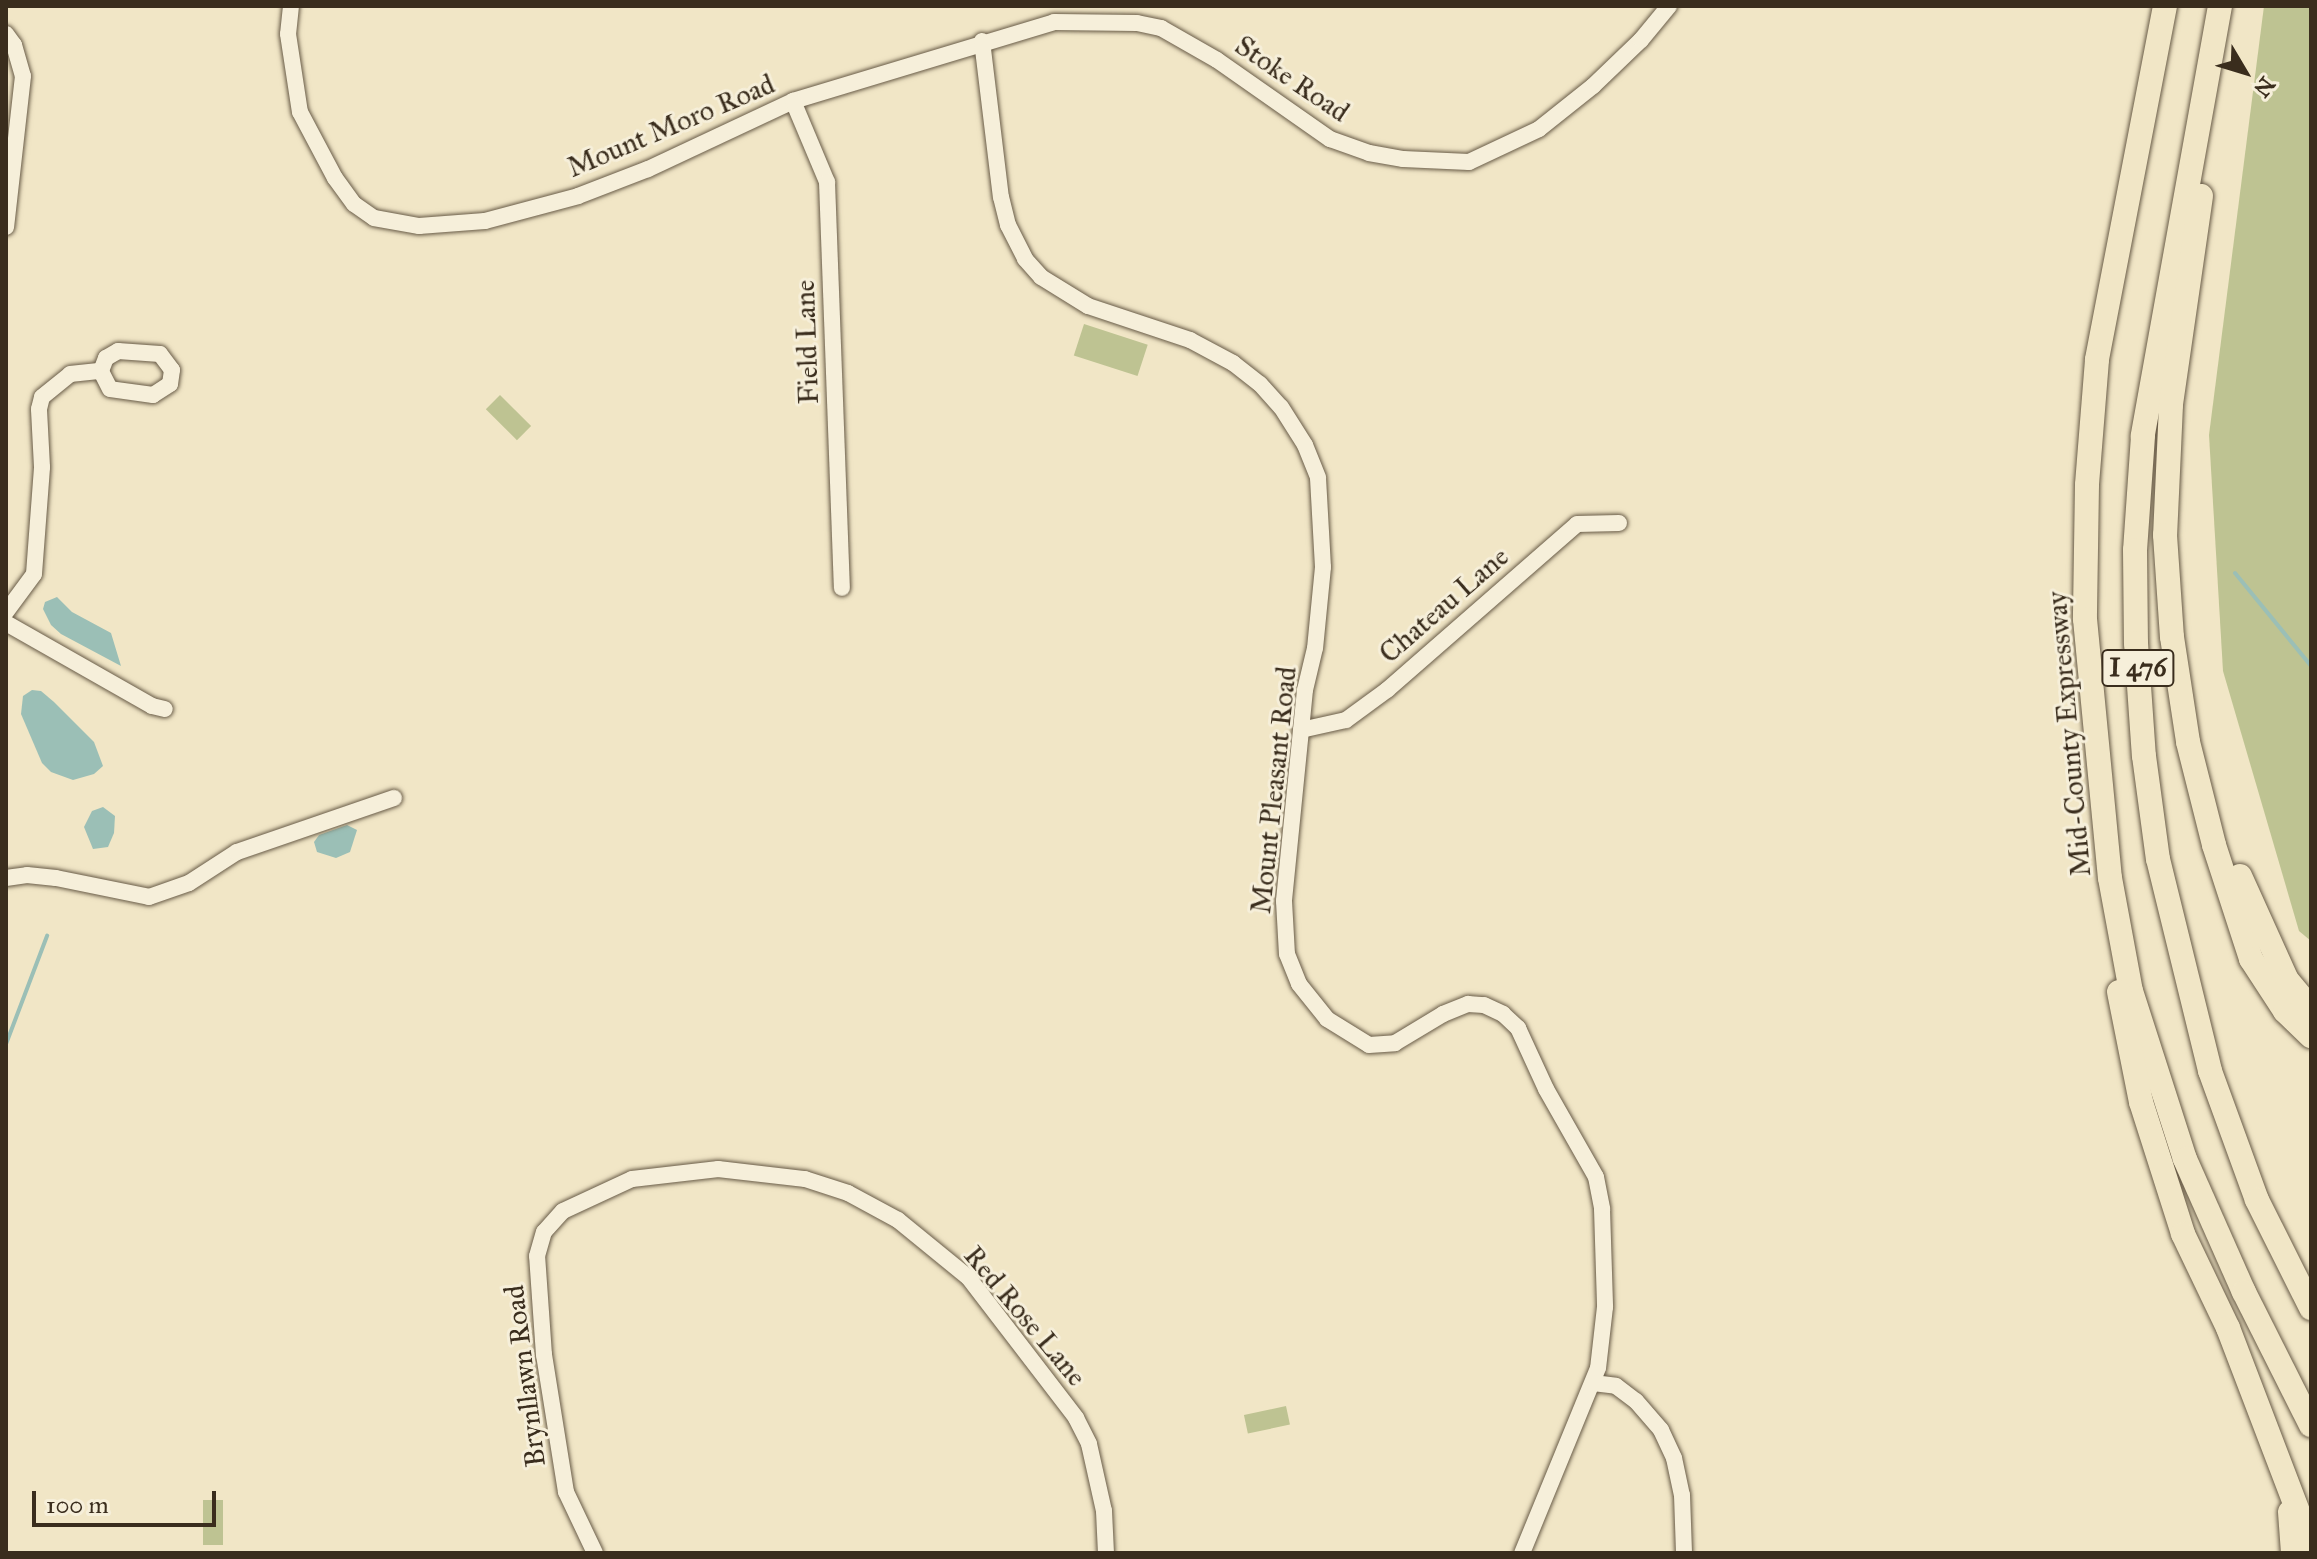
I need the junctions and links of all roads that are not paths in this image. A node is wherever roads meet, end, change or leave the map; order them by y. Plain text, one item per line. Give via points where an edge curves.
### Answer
1 (291, 6) edge
2 (1669, 6) edge
3 (2165, 6) edge
4 (2223, 6) edge
5 (6, 34) edge
6 (982, 41) junction
7 (793, 101) junction
8 (6, 227) edge
9 (101, 371) dead end
10 (1619, 523) dead end
11 (2165, 535) junction
12 (842, 588) dead end
13 (6, 612) edge
14 (6, 623) edge
15 (165, 709) dead end
16 (1301, 730) junction
17 (394, 798) dead end
18 (6, 878) edge
19 (2110, 878) junction
20 (2265, 937) junction
21 (2311, 995) edge
22 (2311, 1009) edge
23 (2311, 1036) edge
24 (669, 1173) joint
25 (2311, 1308) edge
26 (1593, 1383) junction
27 (2311, 1424) edge
28 (2288, 1486) junction
29 (2311, 1545) edge
30 (595, 1553) edge
31 (1106, 1553) edge
32 (1522, 1553) edge
33 (1684, 1553) edge
34 (2293, 1553) edge

1 - 7 street, Mount Moro Road via 288,34 300,112 354,204 374,218 398,224 473,223 578,196
2 - 6 street, Stoke Road via 1593,86 1539,129 1469,162 1403,159 1330,139 1161,28 1054,22
3 - 19 highway, Mid-County Expressway / I 476 via 2097,360 2087,485 2085,619
4 - 11 highway via 2171,405
4 - 25 highway, I 476 via 2143,436 2135,550 2142,728 2158,859 2210,1071 2257,1200
5 - 8 street via 23,76
6 - 7 street, Mount Moro Road
6 - 16 street, Mount Pleasant Road via 1001,197 1025,259 1041,277 1088,306 1190,340 1233,363 1281,407 1305,445 1318,478 1323,567
7 - 12 street, Field Lane via 827,182
9 - 13 street via 70,374 42,397 34,574
10 - 16 street, Chateau Lane via 1577,524 1387,690 1346,720
11 - 20 highway via 2173,552 2192,697 2235,862
11 - 23 highway via 2172,637 2186,727 2214,845 2251,959 2285,1011
14 - 15 street
16 - 26 street, Mount Pleasant Road via 1284,901 1287,954 1299,984 1327,1019 1369,1045 1395,1043 1468,1004 1503,1014 1518,1028 1596,1177 1605,1307
17 - 18 street via 237,852 189,883 149,897 56,878
19 - 27 highway, Mid-County Expressway / I 476 via 2131,991 2185,1159
19 - 28 highway via 2120,1002 2141,1102 2183,1234 2228,1328
20 - 21 highway
20 - 22 highway via 2287,980
24 - 30 street, Brynllawn Road via 632,1179 563,1211 544,1232 537,1256 544,1355 566,1492
24 - 31 street, Red Rose Lane via 762,1172 844,1191 898,1220 968,1277 1076,1418 1089,1444 1104,1511
26 - 32 street, Mount Pleasant Road
26 - 33 street via 1616,1386 1661,1430 1682,1495
28 - 29 highway
28 - 34 highway

